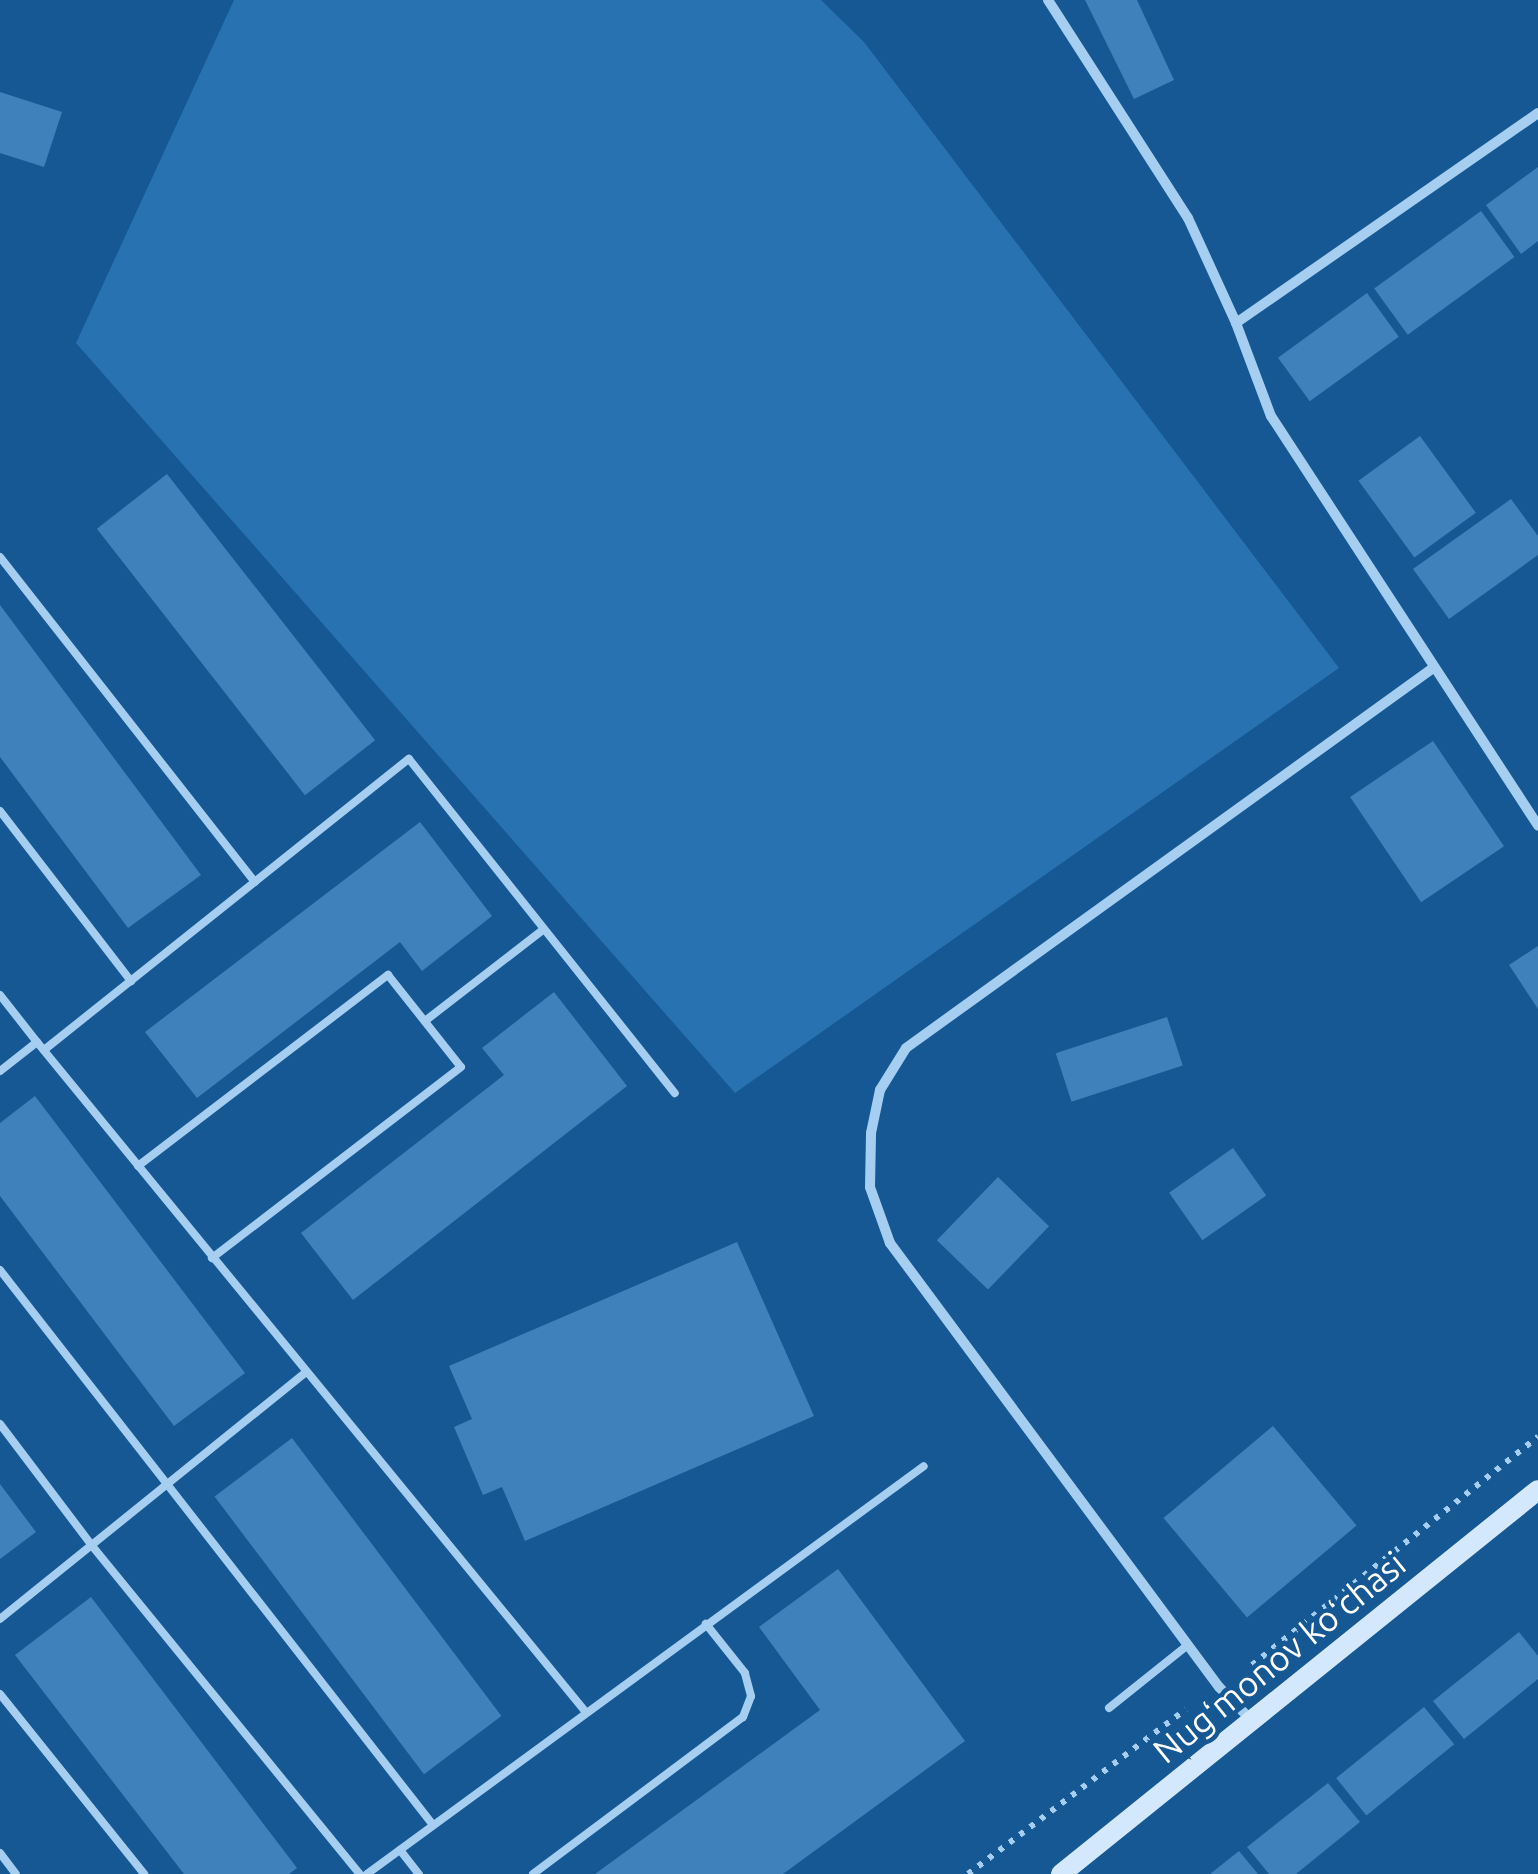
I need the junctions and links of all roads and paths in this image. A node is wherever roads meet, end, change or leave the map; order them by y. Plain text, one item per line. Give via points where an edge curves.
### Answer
1 (1048, 0) edge
2 (1538, 114) edge
3 (1236, 323) junction
4 (0, 557) edge
5 (1434, 668) junction
6 (0, 812) edge
7 (1538, 826) edge
8 (255, 882) junction
9 (544, 929) junction
10 (131, 981) junction
11 (0, 994) edge
12 (424, 1021) junction
13 (37, 1042) junction
14 (44, 1050) junction
15 (0, 1071) edge
16 (675, 1092) dead end
17 (138, 1166) junction
18 (212, 1258) junction
19 (0, 1270) edge
20 (304, 1373) junction
21 (0, 1424) edge
22 (1538, 1437) edge
23 (924, 1466) dead end
24 (169, 1485) junction
25 (1538, 1490) edge
26 (93, 1547) junction
27 (0, 1619) edge
28 (706, 1624) junction
29 (1188, 1644) junction
30 (1252, 1665) dead end
31 (0, 1694) edge
32 (1110, 1708) dead end
33 (1186, 1709) dead end
34 (585, 1711) junction
35 (1252, 1721) junction
36 (433, 1825) junction
37 (400, 1850) junction
38 (0, 1852) edge
39 (16, 1874) edge
40 (144, 1874) edge
41 (364, 1874) edge
42 (418, 1874) edge
43 (533, 1874) edge
44 (968, 1874) edge
45 (1061, 1874) edge

1 - 3 street via 1188,218
2 - 3 street
3 - 5 street via 1271,416
4 - 8 lane
5 - 7 street
5 - 29 street via 906,1048 880,1090 870,1186 890,1243
6 - 10 lane
8 - 9 lane via 409,759
8 - 10 lane
9 - 12 lane
9 - 16 lane
10 - 14 lane
11 - 13 lane
12 - 17 lane via 388,975
12 - 18 lane via 461,1067
13 - 14 lane
13 - 15 lane
14 - 17 lane
17 - 18 lane
18 - 20 lane
19 - 24 lane
20 - 24 lane
20 - 34 lane
21 - 26 lane
22 - 30 path
23 - 28 lane
24 - 26 lane
24 - 36 lane
25 - 35 main road, Nugʻmonov koʻchasi
26 - 27 lane
26 - 41 lane
28 - 34 lane
28 - 43 lane via 744,1673 751,1696 743,1718
29 - 32 lane
29 - 35 street
31 - 40 lane
33 - 44 path
34 - 36 lane
35 - 45 main road, Nugʻmonov koʻchasi
36 - 37 lane
37 - 41 lane
37 - 42 lane
38 - 39 lane

